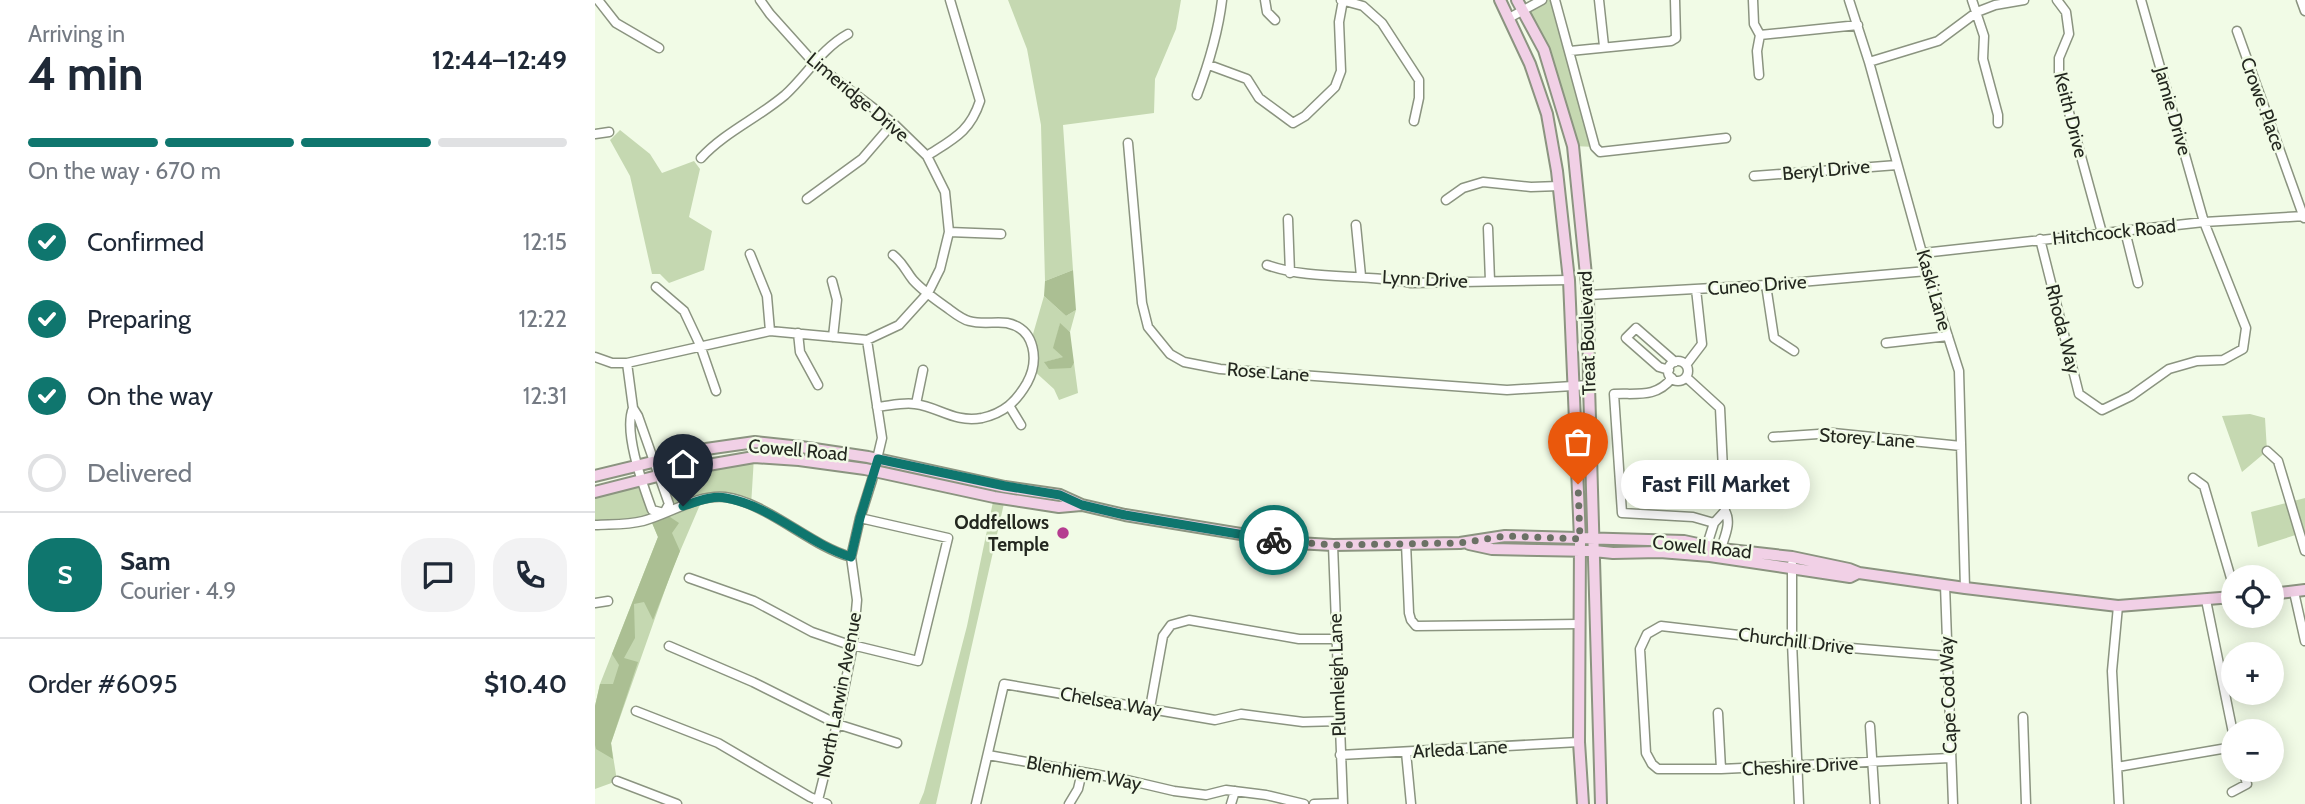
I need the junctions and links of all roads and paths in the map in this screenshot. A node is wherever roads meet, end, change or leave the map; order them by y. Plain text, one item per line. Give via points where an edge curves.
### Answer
1 (598, 0) edge
2 (760, 0) edge
3 (950, 0) edge
4 (1222, 0) edge
5 (1265, 0) edge
6 (1342, 0) edge
7 (1500, 0) edge
8 (1542, 0) edge
9 (1555, 0) edge
10 (1599, 0) edge
11 (1675, 0) edge
12 (1753, 0) edge
13 (1849, 0) edge
14 (1972, 0) edge
15 (2024, 0) edge
16 (2057, 0) edge
17 (2141, 0) edge
18 (2301, 0) edge
19 (1521, 5) edge
20 (2305, 11) edge
21 (1977, 12) junction
22 (1509, 18) junction
23 (1275, 20) dead end
24 (1858, 25) junction
25 (2237, 32) dead end
26 (848, 34) dead end
27 (1760, 35) junction
28 (1604, 46) junction
29 (659, 48) dead end
30 (1570, 51) junction
31 (1869, 62) junction
32 (814, 63) junction
33 (1209, 65) junction
34 (1759, 75) dead end
35 (1197, 95) dead end
36 (1413, 121) dead end
37 (893, 123) junction
38 (1998, 123) dead end
39 (609, 132) dead end
40 (595, 134) edge
41 (1726, 138) dead end
42 (1128, 143) dead end
43 (927, 156) junction
44 (701, 158) dead end
45 (1897, 164) junction
46 (1755, 176) dead end
47 (1559, 186) junction
48 (807, 199) dead end
49 (1446, 200) dead end
50 (2304, 218) edge
51 (1288, 219) dead end
52 (2204, 222) junction
53 (1356, 225) dead end
54 (1487, 228) dead end
55 (2125, 231) junction
56 (949, 232) junction
57 (2102, 233) junction
58 (1001, 234) dead end
59 (2040, 239) junction
60 (1923, 253) junction
61 (750, 254) dead end
62 (893, 255) dead end
63 (1266, 265) dead end
64 (1927, 271) junction
65 (1290, 273) junction
66 (1361, 276) junction
67 (1569, 280) junction
68 (832, 281) dead end
69 (1490, 281) junction
70 (2138, 283) dead end
71 (1766, 285) junction
72 (656, 287) dead end
73 (1696, 289) junction
74 (928, 293) junction
75 (1588, 295) junction
76 (770, 331) junction
77 (799, 333) junction
78 (1948, 336) junction
79 (832, 337) junction
80 (866, 340) junction
81 (1886, 343) dead end
82 (700, 345) junction
83 (1794, 351) dead end
84 (595, 357) edge
85 (627, 363) junction
86 (1686, 365) junction
87 (923, 370) dead end
88 (1672, 370) junction
89 (1686, 377) junction
90 (818, 385) dead end
91 (1588, 385) junction
92 (1574, 387) junction
93 (716, 391) dead end
94 (916, 404) junction
95 (877, 407) junction
96 (1010, 407) junction
97 (633, 408) junction
98 (1021, 425) dead end
99 (1773, 437) dead end
100 (1961, 446) junction
101 (2267, 451) dead end
102 (654, 460) junction
103 (638, 464) junction
104 (876, 465) junction
105 (659, 475) junction
106 (595, 476) edge
107 (2193, 478) dead end
108 (641, 480) junction
109 (595, 492) edge
110 (1725, 511) junction
111 (664, 513) junction
112 (860, 518) junction
113 (1714, 523) junction
114 (595, 524) edge
115 (1580, 539) junction
116 (1406, 543) junction
117 (1460, 543) junction
118 (1332, 545) junction
119 (1594, 545) junction
120 (1721, 549) junction
121 (1580, 551) junction
122 (1708, 551) junction
123 (2305, 551) edge
124 (851, 557) junction
125 (1792, 557) junction
126 (2227, 565) edge
127 (1792, 569) junction
128 (1859, 573) junction
129 (689, 578) dead end
130 (1945, 585) junction
131 (1965, 588) junction
132 (2299, 591) edge
133 (2221, 598) edge
134 (2206, 600) junction
135 (608, 601) dead end
136 (595, 603) edge
137 (2118, 606) junction
138 (1579, 624) junction
139 (1335, 639) junction
140 (2305, 641) edge
141 (1792, 642) junction
142 (853, 645) junction
143 (669, 646) dead end
144 (1947, 656) junction
145 (1150, 708) junction
146 (636, 711) dead end
147 (1718, 713) dead end
148 (2023, 717) dead end
149 (2230, 719) edge
150 (1340, 721) junction
151 (837, 724) junction
152 (1870, 726) dead end
153 (1579, 742) junction
154 (897, 743) dead end
155 (2221, 749) edge
156 (1406, 752) junction
157 (989, 755) junction
158 (1340, 755) junction
159 (1950, 758) junction
160 (1874, 762) junction
161 (1652, 764) joint
162 (1798, 766) junction
163 (2117, 767) junction
164 (1721, 769) junction
165 (1082, 772) junction
166 (617, 780) dead end
167 (2246, 782) edge
168 (1235, 791) junction
169 (2232, 792) dead end
170 (821, 803) edge
171 (1343, 803) edge
172 (677, 804) edge
173 (977, 804) edge
174 (1069, 804) edge
175 (1231, 804) edge
176 (1304, 804) edge
177 (1314, 804) edge
178 (1411, 804) edge
179 (1583, 804) edge
180 (1601, 804) edge
181 (1799, 804) edge
182 (1875, 804) edge
183 (1953, 804) edge
184 (2025, 804) edge
185 (2119, 804) edge

1 - 29 street via 615,23
2 - 32 street, Limeridge Drive
3 - 43 street via 980,101 975,118 963,132
4 - 33 street
5 - 23 street via 1266,12
6 - 33 street via 1341,71 1335,87 1293,123 1259,98 1247,79
6 - 36 street via 1363,6 1383,23 1419,80
7 - 22 street, Treat Boulevard
8 - 19 street
9 - 30 street
10 - 28 street
11 - 28 street via 1676,38
12 - 27 street via 1754,24
13 - 24 street, Kaski Lane
14 - 21 street
15 - 21 street
16 - 57 street, Keith Drive via 2066,12 2069,34 2059,58 2059,76
17 - 52 street, Jamie Drive
18 - 20 street
19 - 22 street
19 - 75 street, Treat Boulevard via 1544,50 1573,146
21 - 31 street via 1938,41
21 - 38 street
22 - 47 street, Treat Boulevard via 1531,64 1547,114
24 - 27 street
24 - 31 street, Kaski Lane
25 - 50 street, Crowe Place
26 - 32 street via 833,42
27 - 34 street
28 - 30 street
30 - 41 street via 1600,152
31 - 45 street, Kaski Lane
32 - 37 street, Limeridge Drive
32 - 44 street via 784,95
33 - 35 street
37 - 43 street, Limeridge Drive
37 - 48 street via 862,159
39 - 40 street
42 - 92 street, Rose Lane via 1148,327 1170,354 1184,362 1220,369 1507,390
43 - 56 street, Limeridge Drive via 945,192
45 - 46 street, Beryl Drive
45 - 60 street, Kaski Lane
47 - 49 street via 1483,182
47 - 67 street, Treat Boulevard
50 - 52 street, Hitchcock Road
51 - 65 street
52 - 55 street, Hitchcock Road
52 - 59 street, Rhoda Way via 2246,328 2243,349 2223,360 2169,369 2102,410 2079,394
53 - 66 street, Lynn Drive
54 - 69 street, Lynn Drive
55 - 57 street, Hitchcock Road
55 - 70 street
56 - 58 street
56 - 74 street, Limeridge Drive via 940,269
57 - 59 street, Hitchcock Road
59 - 60 street, Hitchcock Road
60 - 64 street, Kaski Lane
61 - 76 street via 767,296
62 - 74 street
63 - 65 street, Lynn Drive
64 - 71 street, Cuneo Drive
64 - 78 street, Kaski Lane
65 - 66 street, Lynn Drive
66 - 69 street, Lynn Drive via 1411,283
67 - 69 street, Lynn Drive
67 - 92 street, Treat Boulevard
68 - 79 street via 837,300
71 - 73 street, Cuneo Drive
71 - 83 street via 1774,338
72 - 82 street via 684,311
73 - 75 street, Cuneo Drive
73 - 86 street via 1702,344
74 - 80 street, Limeridge Drive via 899,325
74 - 96 street via 967,320 1006,323 1019,328 1031,341 1035,356 1031,375
75 - 91 street, Treat Boulevard
76 - 77 street, Limeridge Drive
76 - 82 street, Limeridge Drive
77 - 79 street, Limeridge Drive
77 - 90 street via 800,352
78 - 81 street
78 - 100 street, Kaski Lane via 1959,371
79 - 80 street, Limeridge Drive
80 - 95 street, North Larwin Avenue
82 - 85 street, Limeridge Drive
82 - 93 street
84 - 85 street, Limeridge Drive
85 - 97 street
86 - 88 street via 1681,362
86 - 89 street
87 - 94 street
88 - 88 street via 1636,328 1629,332 1626,338 1658,367
88 - 89 street via 1677,381
88 - 113 street via 1663,390 1614,394 1622,513 1693,517
89 - 110 street via 1720,408
91 - 92 street, Rose Lane
91 - 119 street, Treat Boulevard
92 - 115 street, Treat Boulevard
94 - 95 street
94 - 96 street via 969,419
95 - 104 street, North Larwin Avenue via 882,438
96 - 98 street
97 - 102 street
97 - 103 street via 629,425
99 - 100 street, Storey Lane via 1833,433
100 - 131 street, Kaski Lane
101 - 123 street via 2278,461
102 - 103 street, Cowell Road
102 - 104 street, Cowell Road via 755,442 801,447
102 - 105 street
103 - 106 street, Cowell Road
103 - 108 street
104 - 105 street, Cowell Road via 754,457
104 - 112 street, North Larwin Avenue
104 - 118 street, Cowell Road via 1060,495 1082,505 1259,538
105 - 108 street, Cowell Road
105 - 111 street via 669,504
107 - 126 street via 2204,486
108 - 109 street, Cowell Road
108 - 111 street via 652,510
110 - 113 street
110 - 120 street via 1728,523
111 - 114 street via 627,524
111 - 124 street via 725,497
112 - 124 street, North Larwin Avenue
112 - 142 street via 948,538 918,661
113 - 122 street
115 - 117 street, Cowell Road via 1505,536
115 - 119 street, Cowell Road
115 - 121 street, Treat Boulevard
116 - 117 street, Cowell Road
116 - 118 street, Cowell Road
116 - 138 street via 1409,613 1416,625
117 - 121 street, Cowell Road via 1492,549
118 - 139 street, Plumleigh Lane
119 - 121 street, Cowell Road
119 - 122 street, Cowell Road via 1684,541
119 - 180 street, Treat Boulevard
120 - 122 street, Cowell Road
120 - 125 street, Cowell Road
121 - 138 street, Treat Boulevard
122 - 127 street, Cowell Road
124 - 142 street, North Larwin Avenue via 857,600
125 - 127 street
125 - 128 street, Cowell Road
127 - 128 street, Cowell Road via 1850,577
127 - 141 street
128 - 130 street, Cowell Road
129 - 142 street
130 - 131 street, Cowell Road
130 - 144 street, Cape Cod Way
131 - 137 street, Cowell Road
132 - 140 street
133 - 134 street, Cowell Road
134 - 137 street, Cowell Road
134 - 149 street
135 - 136 street
137 - 163 street via 2112,671
138 - 153 street, Treat Boulevard
139 - 145 street via 1299,639 1188,620 1171,625 1163,636
139 - 150 street, Plumleigh Lane
141 - 144 street, Churchill Drive
141 - 161 street, Churchill Drive via 1661,626 1647,634 1640,649 1646,753
141 - 162 street
142 - 151 street, North Larwin Avenue
143 - 151 street
144 - 159 street, Cape Cod Way
145 - 150 street, Chelsea Way via 1215,720 1241,714 1303,722
145 - 157 street, Chelsea Way via 1004,684
146 - 170 street via 718,743
147 - 164 street
148 - 184 street
150 - 158 street, Plumleigh Lane
151 - 154 street
151 - 170 street, North Larwin Avenue
152 - 160 street
153 - 156 street, Arleda Lane
153 - 179 street, Treat Boulevard
155 - 163 street
156 - 158 street, Arleda Lane
156 - 178 street
157 - 165 street, Blenhiem Way
157 - 173 street, Chelsea Way
158 - 171 street, Plumleigh Lane
159 - 160 street, Cheshire Drive
159 - 183 street, Cape Cod Way
160 - 162 street, Cheshire Drive
160 - 182 street
161 - 164 street, Cheshire Drive via 1665,770
162 - 164 street, Cheshire Drive
162 - 181 street
163 - 185 street
165 - 168 street, Blenhiem Way via 1206,795
165 - 174 street
166 - 172 street
167 - 169 street
168 - 175 street
168 - 176 street, Blenhiem Way
171 - 177 street

